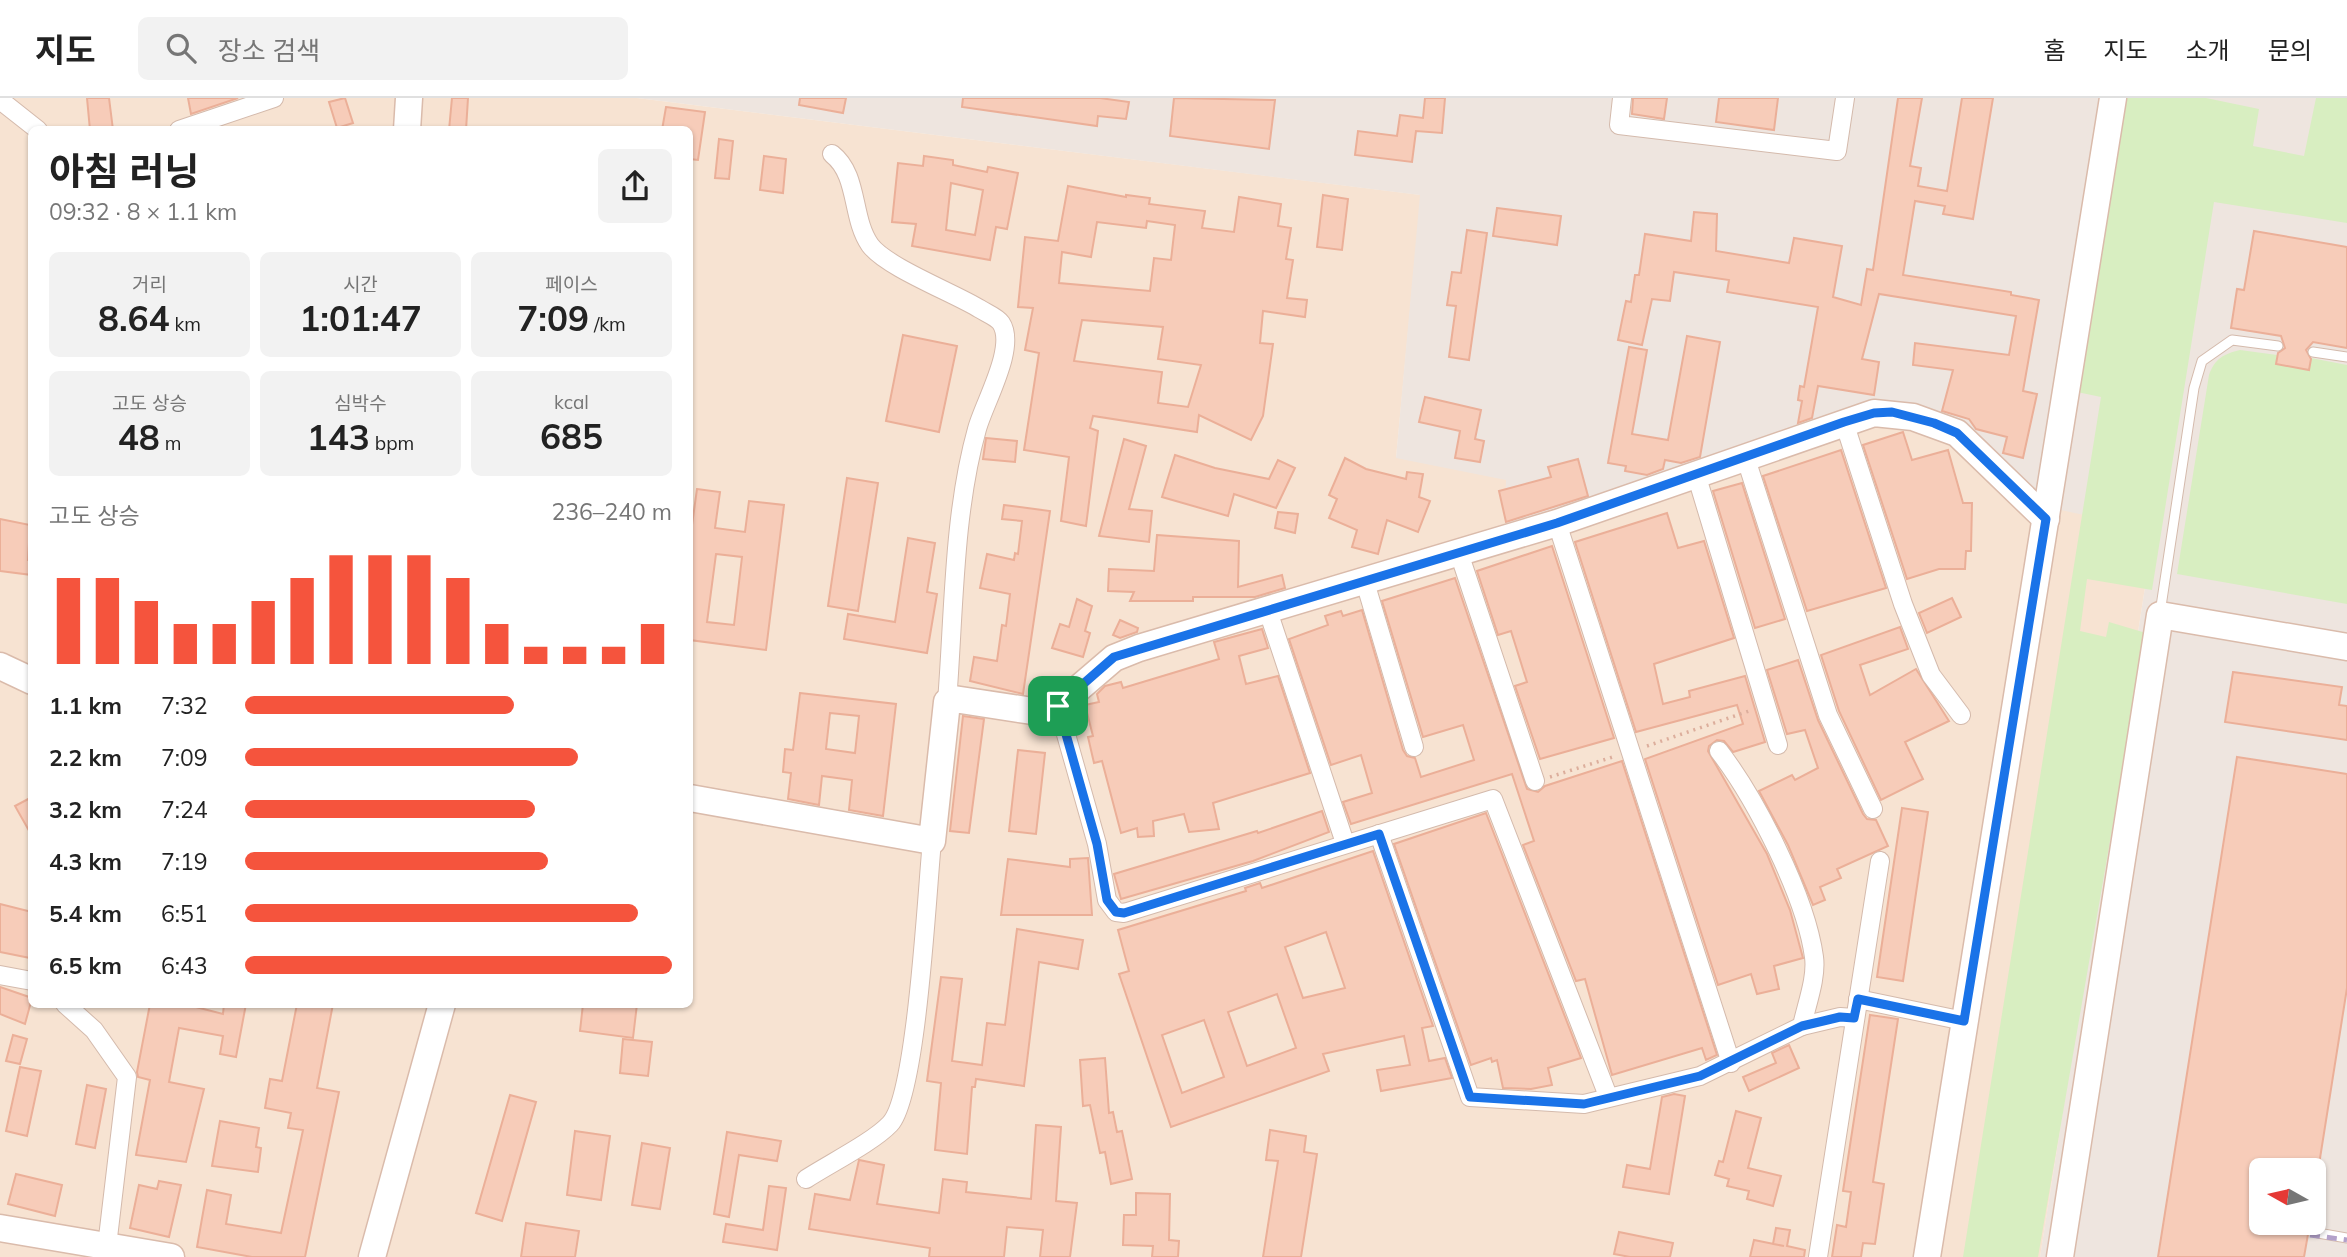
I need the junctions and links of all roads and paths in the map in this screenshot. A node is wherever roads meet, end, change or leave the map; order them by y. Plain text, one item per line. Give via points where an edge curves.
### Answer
1 (274, 98) edge
2 (409, 98) edge
3 (1622, 98) edge
4 (1845, 98) edge
5 (2113, 98) edge
6 (0, 100) edge
7 (33, 126) edge
8 (191, 126) edge
9 (407, 126) edge
10 (832, 154) dead end
11 (2278, 345) dead end
12 (2313, 352) dead end
13 (2347, 358) edge
14 (1844, 422) junction
15 (1746, 459) junction
16 (1696, 474) junction
17 (2046, 519) junction
18 (1557, 523) junction
19 (1459, 553) junction
20 (1365, 582) junction
21 (1268, 611) junction
22 (2160, 615) junction
23 (2347, 647) edge
24 (0, 666) edge
25 (28, 679) edge
26 (947, 702) junction
27 (1766, 705) junction
28 (1058, 706) junction
29 (1961, 715) dead end
30 (1778, 745) dead end
31 (1414, 747) dead end
32 (1719, 751) dead end
33 (1629, 752) junction
34 (1535, 781) joint
35 (693, 799) edge
36 (1873, 809) dead end
37 (1379, 834) junction
38 (932, 841) junction
39 (1345, 843) junction
40 (1880, 861) dead end
41 (0, 975) edge
42 (28, 980) edge
43 (1858, 999) junction
44 (69, 1008) edge
45 (441, 1008) edge
46 (1854, 1018) junction
47 (1964, 1021) junction
48 (1802, 1026) junction
49 (1731, 1063) junction
50 (1608, 1096) junction
51 (806, 1179) dead end
52 (0, 1228) edge
53 (2326, 1234) edge
54 (2347, 1238) edge
55 (107, 1246) junction
56 (171, 1257) edge
57 (372, 1257) edge
58 (1818, 1257) edge
59 (1927, 1257) edge
60 (2060, 1257) edge

1 - 8 street
2 - 9 street
3 - 4 street via 1619,125 1837,151
5 - 17 street
6 - 7 street
10 - 26 street via 842,162 870,245 911,273 1001,321 1006,334 1005,353 981,413 964,491
11 - 22 lane via 2232,340 2202,361
12 - 13 lane
14 - 15 street
14 - 17 street via 1892,412 1957,433
14 - 29 street via 1926,663
15 - 16 street
15 - 36 street via 1828,715
16 - 18 street
16 - 27 street
17 - 47 street
18 - 19 street
18 - 33 street
19 - 20 street
19 - 34 street
20 - 21 street
20 - 31 street
21 - 28 street via 1114,657
21 - 39 street
22 - 23 street
22 - 60 street
24 - 25 street
26 - 28 street via 954,699 1039,712
26 - 38 street
27 - 30 street
27 - 33 path
28 - 39 street via 1097,844 1107,900 1116,912
32 - 48 street via 1737,773 1807,923 1815,960
33 - 34 path
33 - 49 street
35 - 38 street
37 - 39 street
37 - 50 street via 1470,1097 1584,1104
37 - 50 street via 1493,799
38 - 51 street via 910,1070 900,1110 890,1124
40 - 43 street
41 - 42 street
43 - 46 street
43 - 47 street
44 - 55 street via 94,1030 127,1077
45 - 57 street
46 - 48 street
46 - 58 street
47 - 59 street
48 - 49 street
49 - 50 street via 1700,1076
52 - 55 street
53 - 54 lane
55 - 56 street

